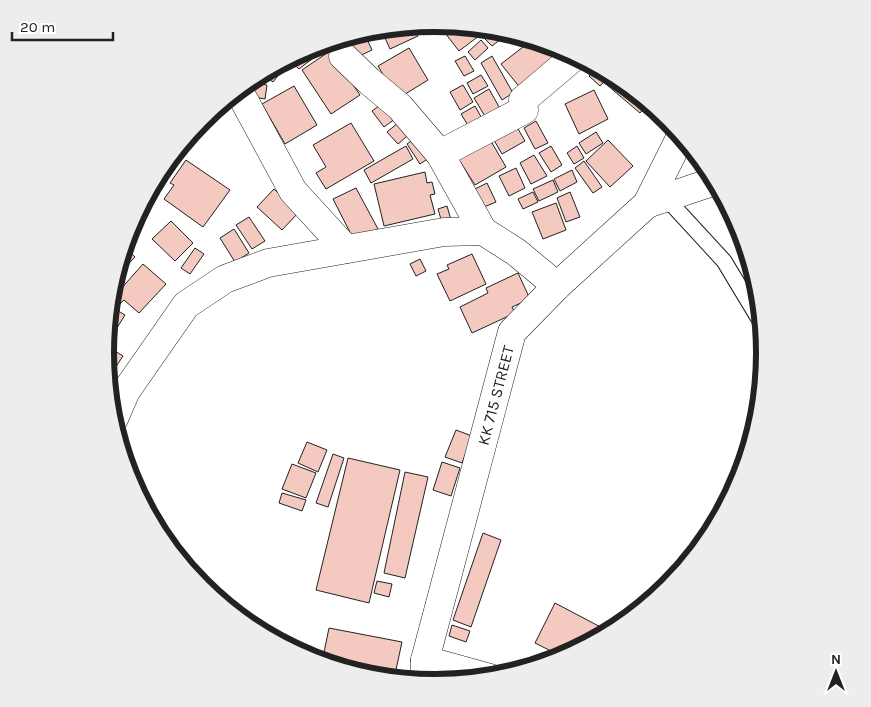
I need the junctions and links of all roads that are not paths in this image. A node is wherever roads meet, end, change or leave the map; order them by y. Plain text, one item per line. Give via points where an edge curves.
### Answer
1 (343, 56) dead end
2 (568, 62) edge
3 (242, 98) edge
4 (678, 144) edge
5 (440, 154) junction
6 (707, 184) edge
7 (657, 201) junction
8 (483, 231) junction
9 (346, 250) junction
10 (557, 286) junction
11 (754, 310) edge
12 (119, 406) edge
13 (424, 671) edge
14 (452, 674) edge

1 - 5 street via 400,107
2 - 5 street via 522,100 524,110
3 - 9 street via 293,191
4 - 7 street, KK 715 STREET
5 - 8 street
6 - 7 street
7 - 10 street, KK 715 STREET
7 - 11 lane via 724,261
8 - 9 street via 444,232
8 - 10 street via 516,252
9 - 12 street via 268,263 225,279 186,305
10 - 13 street, KK 715 STREET via 512,332
13 - 14 street

